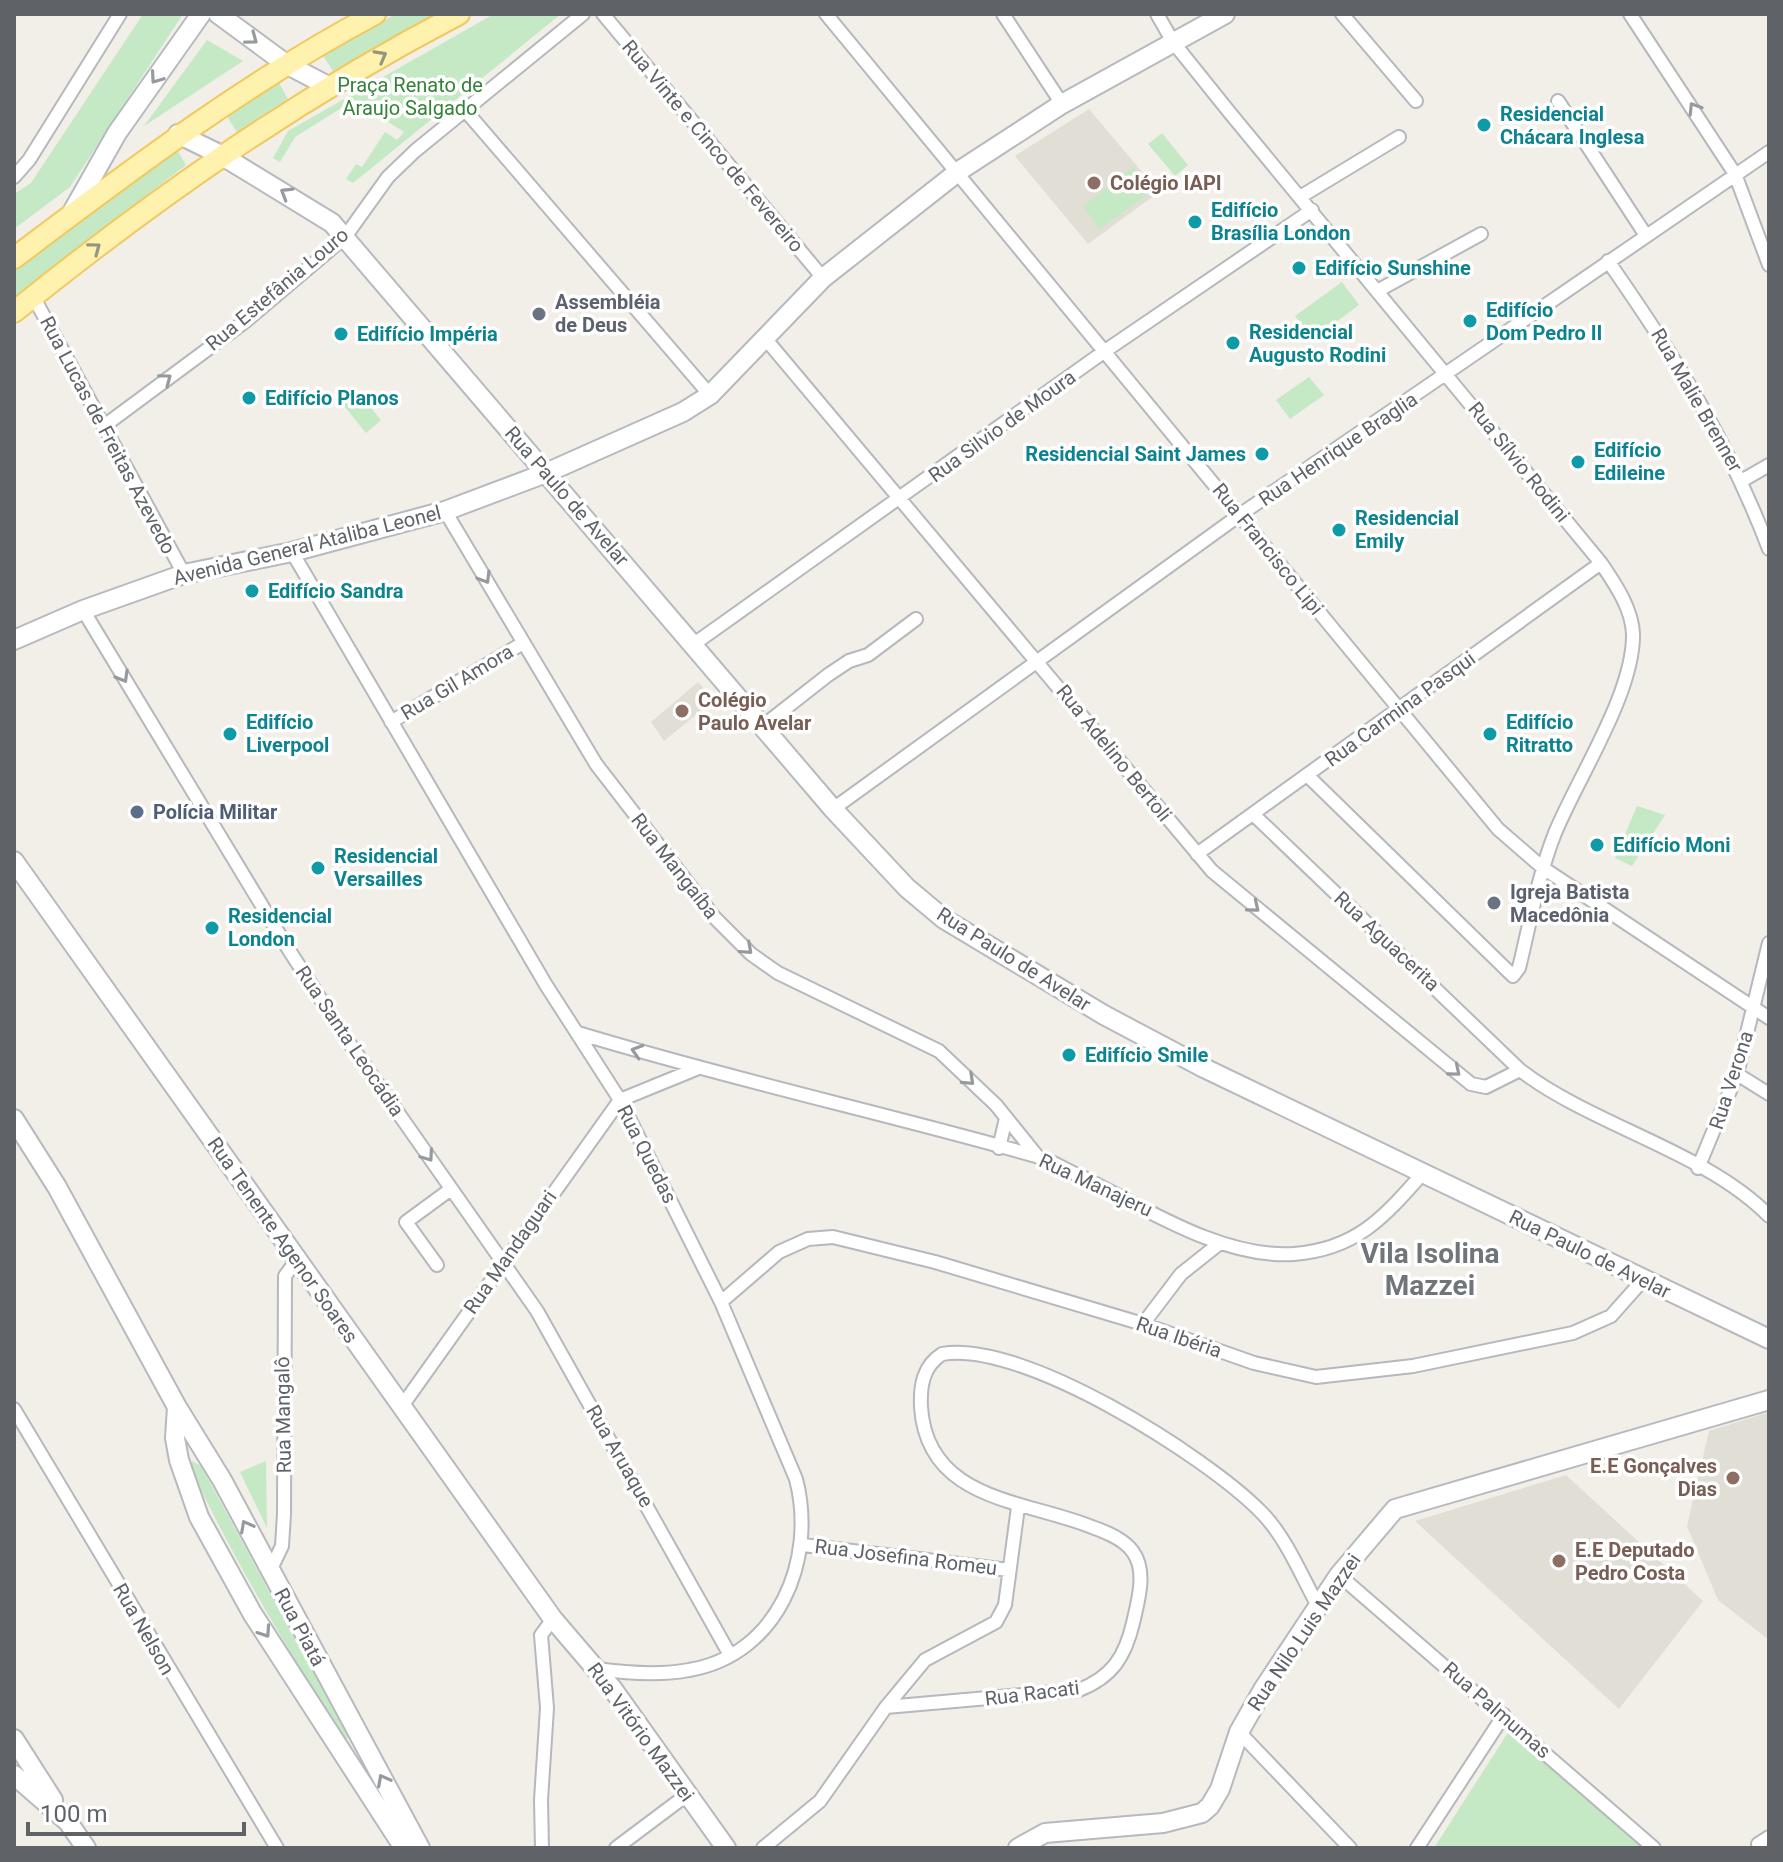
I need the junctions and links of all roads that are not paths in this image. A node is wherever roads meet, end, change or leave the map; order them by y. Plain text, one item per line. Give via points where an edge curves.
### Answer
1 (201, 14) edge
2 (218, 14) edge
3 (375, 14) edge
4 (459, 14) edge
5 (583, 14) edge
6 (603, 14) edge
7 (826, 14) edge
8 (1003, 14) edge
9 (1157, 14) edge
10 (1225, 14) edge
11 (1342, 14) edge
12 (1630, 14) edge
13 (114, 16) edge
14 (1173, 42) junction
15 (286, 64) junction
16 (328, 86) junction
17 (1416, 101) dead end
18 (1558, 101) dead end
19 (1062, 104) junction
20 (465, 110) junction
21 (178, 134) junction
22 (1399, 137) dead end
23 (1769, 152) edge
24 (221, 155) junction
25 (959, 171) junction
26 (1735, 174) junction
27 (14, 177) edge
28 (1300, 197) junction
29 (1312, 210) junction
30 (70, 216) junction
31 (1481, 234) dead end
32 (1645, 234) junction
33 (345, 237) junction
34 (14, 258) edge
35 (1608, 261) junction
36 (1769, 265) edge
37 (823, 278) junction
38 (1379, 290) junction
39 (33, 296) junction
40 (14, 312) edge
41 (764, 337) junction
42 (1105, 351) junction
43 (1448, 375) junction
44 (710, 395) junction
45 (104, 426) junction
46 (1769, 465) edge
47 (546, 473) junction
48 (1743, 480) junction
49 (901, 498) junction
50 (445, 511) junction
51 (1241, 514) junction
52 (1769, 549) edge
53 (292, 552) junction
54 (1601, 563) junction
55 (184, 574) junction
56 (83, 610) junction
57 (916, 619) dead end
58 (14, 640) edge
59 (523, 643) junction
60 (694, 644) junction
61 (1039, 662) junction
62 (1398, 711) junction
63 (391, 722) junction
64 (763, 726) junction
65 (1308, 776) junction
66 (833, 809) junction
67 (1253, 814) junction
68 (1197, 854) junction
69 (14, 861) edge
70 (1543, 868) junction
71 (1769, 943) edge
72 (1753, 1008) junction
73 (1769, 1018) edge
74 (578, 1033) junction
75 (696, 1069) junction
76 (1520, 1070) junction
77 (1737, 1074) junction
78 (1769, 1094) edge
79 (620, 1100) junction
80 (1006, 1118) junction
81 (14, 1119) edge
82 (999, 1148) junction
83 (1038, 1157) junction
84 (1698, 1168) junction
85 (1423, 1173) junction
86 (451, 1189) junction
87 (1769, 1216) edge
88 (1220, 1243) junction
89 (504, 1260) junction
90 (296, 1261) junction
91 (437, 1265) dead end
92 (1643, 1280) junction
93 (721, 1302) junction
94 (1143, 1324) junction
95 (1769, 1339) edge
96 (1768, 1403) edge
97 (402, 1406) junction
98 (177, 1407) junction
99 (14, 1409) edge
100 (177, 1450) junction
101 (204, 1450) junction
102 (1018, 1507) junction
103 (803, 1545) junction
104 (1009, 1570) junction
105 (270, 1571) junction
106 (1339, 1575) junction
107 (1318, 1606) junction
108 (553, 1619) junction
109 (730, 1655) junction
110 (596, 1669) junction
111 (886, 1707) junction
112 (1504, 1715) junction
113 (1239, 1732) junction
114 (14, 1739) edge
115 (14, 1775) edge
116 (688, 1794) junction
117 (68, 1822) junction
118 (86, 1848) edge
119 (277, 1848) edge
120 (404, 1848) edge
121 (420, 1848) edge
122 (542, 1848) edge
123 (616, 1848) edge
124 (726, 1848) edge
125 (763, 1848) edge
126 (1018, 1848) edge
127 (1350, 1848) edge
128 (1417, 1848) edge
129 (1654, 1848) edge

1 -> 30 street via 117,133
2 -> 15 street
3 - 15 main road
16 -> 4 main road
5 - 20 street, Rua Estefânia Louro
6 - 37 street, Rua Vinte e Cinco de Fevereiro
7 - 25 street, Rua Francisco Lipi
8 - 19 street
9 - 14 street, Rua Sílvio Rodini
10 - 14 street, Avenida General Ataliba Leonel
11 - 17 street
26 -> 12 street
13 - 27 street
14 - 19 street, Avenida General Ataliba Leonel
14 - 28 street, Rua Sílvio Rodini
15 - 16 street
15 - 21 main road
16 - 24 main road
18 - 32 street
19 - 25 street, Avenida General Ataliba Leonel
20 - 33 street, Rua Estefânia Louro via 388,177
20 - 44 street
21 - 24 street, Rua Paulo de Avelar
21 - 30 main road
22 - 28 street
23 - 26 street, Rua Henrique Braglia
33 -> 24 street, Rua Paulo de Avelar via 319,212
39 -> 24 main road
25 - 37 street, Avenida General Ataliba Leonel
25 - 42 street, Rua Francisco Lipi
26 - 32 street, Rua Henrique Braglia
26 - 36 street
28 - 29 street, Rua Sílvio Rodini
29 - 38 street, Rua Sílvio Rodini
29 - 42 street, Rua Silvio de Moura
30 - 34 main road
31 - 38 street
32 - 35 street, Rua Henrique Braglia
45 -> 33 street, Rua Estefânia Louro via 247,320
33 - 47 street, Rua Paulo de Avelar
35 - 43 street, Rua Henrique Braglia
35 - 48 street, Rua Malie Brenner via 1680,365
37 - 41 street, Avenida General Ataliba Leonel
38 - 43 street, Rua Sílvio Rodini
39 - 40 main road
39 - 45 street, Rua Lucas de Freitas Azevedo
41 - 44 street, Avenida General Ataliba Leonel
41 - 49 street, Rua Adelino Bertoli
42 - 49 street, Rua Silvio de Moura
42 - 51 street, Rua Francisco Lipi
43 - 51 street, Rua Henrique Braglia
43 - 54 street, Rua Sílvio Rodini
44 - 47 street, Avenida General Ataliba Leonel
45 - 55 street, Rua Lucas de Freitas Azevedo
46 - 48 street
47 - 50 street, Avenida General Ataliba Leonel
47 - 60 street, Rua Paulo de Avelar
48 - 52 street, Rua Malie Brenner
49 - 60 street, Rua Silvio de Moura
49 - 61 street, Rua Adelino Bertoli
50 - 53 street, Avenida General Ataliba Leonel
50 -> 59 street, Rua Mangaíba
51 - 61 street, Rua Henrique Braglia
51 - 62 street, Rua Francisco Lipi
53 - 55 street, Avenida General Ataliba Leonel
53 - 63 street, Rua Quedas
54 - 62 street, Rua Carmina Pasqui
54 - 70 street, Rua Sílvio Rodini via 1628,609 1632,647 1616,701
55 - 56 street, Avenida General Ataliba Leonel
56 - 58 street, Avenida General Ataliba Leonel
56 -> 86 street, Rua Santa Leocádia via 281,937
57 - 64 street via 868,655 828,675
59 - 63 street, Rua Gil Amora
59 -> 80 street, Rua Mangaíba via 596,764 732,936 778,973 939,1051
60 - 64 street, Rua Paulo de Avelar
61 - 66 street, Rua Henrique Braglia
61 - 68 street, Rua Adelino Bertoli
62 - 65 street, Rua Carmina Pasqui
62 - 70 street, Rua Francisco Lipi via 1498,829
63 - 74 street, Rua Quedas
64 - 66 street, Rua Paulo de Avelar
65 - 67 street, Rua Carmina Pasqui
65 - 70 street, Rua Sílvio Rodini via 1511,976 1519,968
66 - 85 street, Rua Paulo de Avelar via 907,888 944,919 1104,1015
67 - 68 street, Rua Carmina Pasqui
67 - 76 street, Rua Aguacerita
68 -> 76 street, Rua Adelino Bertoli via 1253,907 1471,1084 1480,1089
69 - 90 street, Rua Tenente Agenor Soares
70 - 72 street, Rua Francisco Lipi
71 - 72 street, Rua Verona
72 - 73 street, Rua Francisco Lipi
72 - 77 street, Rua Verona
75 -> 74 street, Rua Manajeru
74 - 79 street, Rua Quedas
75 - 79 street
75 - 82 street, Rua Manajeru
76 - 84 street, Rua Aguacerita
77 - 78 street
77 - 84 street, Rua Verona
79 - 89 street, Rua Mandaguari
79 - 93 street, Rua Quedas
80 - 82 street
80 - 83 street, Rua Mangaíba
81 - 98 street, Rua Piatá
82 - 83 street, Rua Manajeru
83 - 88 street, Rua Manajeru
84 - 87 street, Rua Aguacerita
85 - 88 street, Rua Manajeru via 1372,1228 1343,1242 1293,1254 1257,1253
85 - 92 street, Rua Paulo de Avelar
86 - 89 street, Rua Santa Leocádia
86 - 91 street via 406,1222
88 - 94 street via 1181,1274
89 - 97 street, Rua Mandaguari
89 - 109 street, Rua Aruaque
90 - 97 street, Rua Tenente Agenor Soares
90 - 105 street, Rua Mangalô via 285,1276 282,1546
92 - 94 street, Rua Ibéria via 1611,1316 1573,1333 1338,1376 1297,1374
92 - 95 street, Rua Paulo de Avelar
93 - 94 street, Rua Ibéria via 779,1252 808,1239 833,1237
93 - 103 street, Rua Quedas via 796,1479
96 - 106 street, Rua Nilo Luis Mazzei via 1402,1505 1387,1515
97 - 108 street, Rua Tenente Agenor Soares
98 - 100 street, Rua Piatá
98 - 101 street, Rua Piatá
99 - 119 street, Rua Nelson
100 - 101 street via 185,1443
100 -> 120 street, Rua Piatá via 199,1517 252,1613
105 -> 101 street, Rua Piatá
102 - 104 street
102 - 107 street, Rua Racati via 952,1474 927,1439 921,1416 922,1381 942,1354 973,1354 1035,1371 1197,1460 1268,1520
102 - 111 street, Rua Racati via 1104,1531 1132,1550 1141,1574 1133,1623 1116,1667 1079,1690
103 - 104 street, Rua Josefina Romeu
103 - 109 street, Rua Quedas via 773,1616 752,1641
104 - 111 street via 1005,1605 996,1622 933,1654
121 -> 105 street, Rua Piatá
106 - 107 street, Rua Nilo Luis Mazzei
106 - 112 street, Rua Palmumas
107 - 113 street, Rua Nilo Luis Mazzei
108 - 110 street, Rua Vitório Mazzei
108 - 122 street via 541,1635 547,1708
109 - 110 street, Rua Quedas via 689,1670
110 - 116 street, Rua Vitório Mazzei
111 - 125 street via 820,1801
112 - 128 street
112 - 129 street, Rua Palmumas
113 - 126 street, Rua Nilo Luis Mazzei via 1220,1789 1202,1813 1163,1823 1045,1833
113 - 127 street
114 - 117 street
115 - 117 street
116 - 123 street
116 - 124 street, Rua Vitório Mazzei
117 - 118 street

